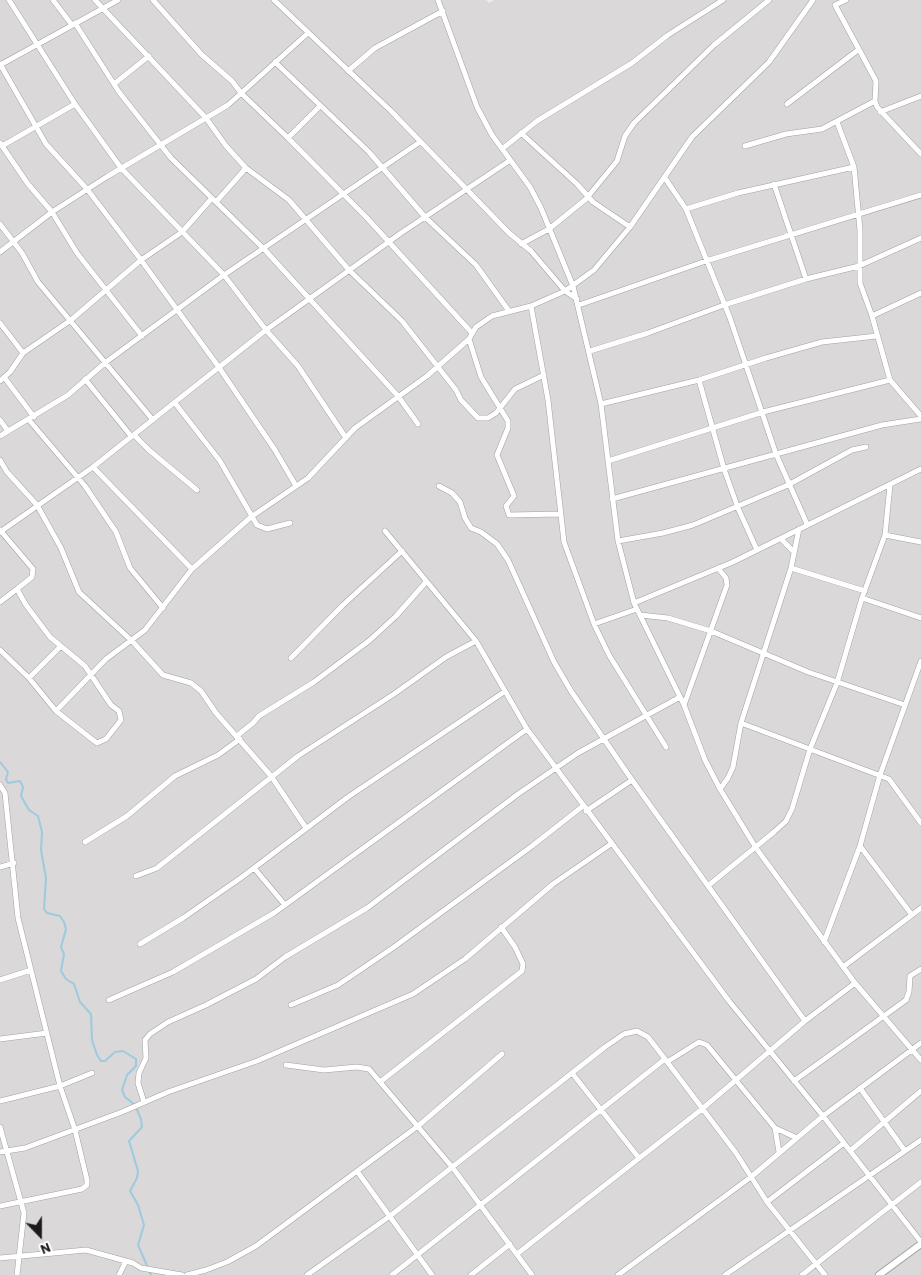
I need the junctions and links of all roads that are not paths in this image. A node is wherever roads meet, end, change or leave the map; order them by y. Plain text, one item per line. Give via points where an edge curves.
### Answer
1 (9, 0) edge
2 (53, 0) edge
3 (95, 0) edge
4 (118, 0) edge
5 (153, 0) edge
6 (274, 0) edge
7 (438, 0) edge
8 (723, 0) edge
9 (769, 0) edge
10 (812, 0) edge
11 (829, 0) edge
12 (846, 0) edge
13 (835, 5) junction
14 (105, 9) junction
15 (443, 11) junction
16 (74, 24) junction
17 (308, 33) junction
18 (36, 44) junction
19 (858, 50) junction
20 (149, 56) junction
21 (275, 62) junction
22 (0, 65) edge
23 (348, 71) junction
24 (114, 84) junction
25 (241, 93) junction
26 (921, 96) edge
27 (875, 101) junction
28 (75, 104) junction
29 (787, 104) dead end
30 (320, 106) junction
31 (880, 112) junction
32 (206, 118) junction
33 (837, 122) junction
34 (35, 128) junction
35 (521, 134) junction
36 (288, 138) junction
37 (420, 142) junction
38 (1, 145) edge
39 (160, 145) junction
40 (745, 146) dead end
41 (502, 149) junction
42 (921, 154) edge
43 (510, 161) junction
44 (854, 167) junction
45 (121, 168) junction
46 (246, 168) junction
47 (384, 168) junction
48 (665, 178) junction
49 (774, 184) junction
50 (466, 188) junction
51 (87, 189) junction
52 (343, 194) junction
53 (921, 195) edge
54 (588, 197) junction
55 (214, 200) junction
56 (686, 209) junction
57 (52, 212) junction
58 (858, 215) junction
59 (425, 216) junction
60 (306, 220) junction
61 (0, 224) edge
62 (630, 227) junction
63 (550, 229) junction
64 (182, 232) junction
65 (792, 235) junction
66 (921, 238) edge
67 (14, 242) junction
68 (388, 243) junction
69 (521, 244) junction
70 (264, 249) junction
71 (0, 252) edge
72 (140, 260) junction
73 (706, 261) junction
74 (858, 266) junction
75 (349, 270) junction
76 (224, 275) junction
77 (806, 279) junction
78 (573, 286) junction
79 (105, 290) junction
80 (565, 291) junction
81 (921, 292) edge
82 (310, 300) junction
83 (578, 302) junction
84 (724, 305) junction
85 (531, 306) junction
86 (176, 311) junction
87 (510, 311) junction
88 (872, 316) junction
89 (71, 320) junction
90 (0, 323) edge
91 (266, 330) junction
92 (472, 333) junction
93 (142, 336) junction
94 (877, 336) junction
95 (469, 339) junction
96 (590, 351) junction
97 (23, 353) junction
98 (106, 362) junction
99 (745, 365) junction
100 (218, 366) junction
101 (437, 366) junction
102 (544, 375) junction
103 (85, 378) junction
104 (2, 379) edge
105 (700, 380) junction
106 (890, 380) junction
107 (398, 396) junction
108 (175, 403) junction
109 (601, 404) junction
110 (501, 408) junction
111 (763, 412) junction
112 (31, 418) junction
113 (921, 418) edge
114 (0, 420) edge
115 (153, 420) junction
116 (418, 424) dead end
117 (714, 428) junction
118 (8, 431) junction
119 (132, 435) junction
120 (0, 436) edge
121 (346, 438) junction
122 (866, 447) dead end
123 (776, 454) junction
124 (0, 460) edge
125 (608, 461) junction
126 (93, 467) junction
127 (724, 469) junction
128 (921, 469) edge
129 (77, 477) junction
130 (788, 485) junction
131 (890, 485) junction
132 (296, 486) junction
133 (439, 486) dead end
134 (197, 490) dead end
135 (612, 499) junction
136 (36, 505) junction
137 (738, 508) junction
138 (561, 514) junction
139 (251, 518) junction
140 (290, 523) dead end
141 (806, 524) junction
142 (799, 529) junction
143 (385, 530) dead end
144 (1, 531) edge
145 (885, 535) junction
146 (781, 539) junction
147 (618, 541) junction
148 (921, 542) edge
149 (757, 550) junction
150 (402, 551) junction
151 (794, 552) junction
152 (718, 568) junction
153 (792, 568) junction
154 (192, 569) junction
155 (426, 582) junction
156 (17, 589) junction
157 (865, 590) junction
158 (862, 598) junction
159 (0, 602) edge
160 (636, 606) junction
161 (163, 608) junction
162 (640, 615) junction
163 (921, 618) edge
164 (594, 624) junction
165 (711, 631) junction
166 (132, 641) junction
167 (476, 641) junction
168 (60, 647) junction
169 (0, 650) edge
170 (764, 652) junction
171 (291, 658) dead end
172 (921, 661) edge
173 (92, 674) junction
174 (28, 678) junction
175 (838, 683) junction
176 (504, 692) junction
177 (680, 697) junction
178 (684, 705) junction
179 (905, 705) junction
180 (56, 711) junction
181 (646, 714) junction
182 (741, 723) junction
183 (527, 729) junction
184 (239, 737) junction
185 (604, 737) junction
186 (666, 747) dead end
187 (810, 749) junction
188 (555, 769) junction
189 (880, 775) junction
190 (271, 776) junction
191 (632, 780) junction
192 (0, 785) edge
193 (720, 789) junction
194 (585, 808) junction
195 (921, 823) edge
196 (306, 828) junction
197 (85, 842) dead end
198 (611, 844) junction
199 (860, 846) junction
200 (756, 848) junction
201 (14, 863) junction
202 (0, 867) edge
203 (254, 868) junction
204 (136, 876) dead end
205 (709, 885) junction
206 (285, 905) junction
207 (921, 908) edge
208 (912, 915) junction
209 (501, 927) junction
210 (824, 942) junction
211 (140, 944) dead end
212 (843, 967) junction
213 (921, 969) edge
214 (31, 970) junction
215 (0, 980) edge
216 (855, 982) junction
217 (109, 1000) dead end
218 (291, 1005) dead end
219 (883, 1016) junction
220 (805, 1021) junction
221 (46, 1033) junction
222 (0, 1038) edge
223 (921, 1043) edge
224 (912, 1049) junction
225 (769, 1052) junction
226 (502, 1054) dead end
227 (666, 1060) junction
228 (921, 1060) edge
229 (286, 1065) dead end
230 (92, 1073) dead end
231 (572, 1073) junction
232 (736, 1080) junction
233 (380, 1082) junction
234 (794, 1082) junction
235 (60, 1086) junction
236 (860, 1088) junction
237 (921, 1091) edge
238 (0, 1101) edge
239 (144, 1102) junction
240 (702, 1109) junction
241 (601, 1111) junction
242 (823, 1116) junction
243 (886, 1122) junction
244 (418, 1126) junction
245 (0, 1127) edge
246 (775, 1128) junction
247 (75, 1130) junction
248 (797, 1138) junction
249 (921, 1140) edge
250 (844, 1144) junction
251 (6, 1150) junction
252 (850, 1151) junction
253 (905, 1151) junction
254 (0, 1152) edge
255 (779, 1152) junction
256 (639, 1158) junction
257 (453, 1168) junction
258 (357, 1171) junction
259 (751, 1176) junction
260 (870, 1176) junction
261 (921, 1182) edge
262 (22, 1201) junction
263 (767, 1202) junction
264 (892, 1204) junction
265 (482, 1205) junction
266 (0, 1206) edge
267 (390, 1216) junction
268 (790, 1231) junction
269 (921, 1243) edge
270 (510, 1244) junction
271 (517, 1254) junction
272 (20, 1255) junction
273 (418, 1256) junction
274 (0, 1258) edge
275 (126, 1261) junction
276 (816, 1264) junction
277 (17, 1275) edge
278 (119, 1275) edge
279 (182, 1275) edge
280 (187, 1275) edge
281 (307, 1275) edge
282 (392, 1275) edge
283 (432, 1275) edge
284 (471, 1275) edge
285 (532, 1275) edge
286 (618, 1275) edge
287 (725, 1275) edge
288 (802, 1275) edge
289 (825, 1275) edge
290 (879, 1275) edge

1 - 18 street
2 - 16 street
3 - 14 street
4 - 14 street
5 - 25 street
6 - 17 street
7 - 15 street
8 - 35 street
9 - 54 street via 714,45 634,123 617,161
10 - 48 street via 769,62 692,137
11 - 13 street
12 - 13 street
13 - 19 street
14 - 16 street
14 - 20 street
15 - 23 street via 375,48
15 - 41 street via 477,106
16 - 18 street
16 - 24 street
17 - 21 street
17 - 23 street
18 - 22 street
18 - 28 street
19 - 27 street via 876,81
19 - 29 street
20 - 24 street
20 - 32 street
21 - 25 street
21 - 30 street
22 - 34 street
23 - 37 street
24 - 39 street
25 - 32 street
25 - 36 street
26 - 31 street
27 - 31 street
27 - 33 street
28 - 34 street
28 - 45 street
30 - 36 street
30 - 47 street
31 - 42 street
32 - 39 street
32 - 46 street
33 - 40 street via 822,129 786,134
33 - 44 street
34 - 38 street
34 - 51 street
35 - 41 street
35 - 54 street
36 - 52 street
37 - 47 street
37 - 50 street
38 - 57 street
39 - 45 street
39 - 55 street
41 - 43 street
43 - 50 street
43 - 63 street via 530,187
44 - 49 street
44 - 58 street
45 - 51 street
45 - 64 street
46 - 55 street
46 - 60 street via 289,200
47 - 52 street
47 - 59 street
48 - 56 street
48 - 62 street
49 - 56 street
49 - 65 street
50 - 59 street
50 - 69 street
51 - 57 street
51 - 72 street
52 - 60 street
52 - 68 street
53 - 58 street
54 - 62 street
54 - 63 street
55 - 64 street
55 - 70 street
56 - 73 street
57 - 67 street
57 - 79 street via 77,254
58 - 65 street
58 - 74 street
59 - 68 street
59 - 87 street via 476,265
60 - 70 street
60 - 75 street
61 - 67 street
62 - 78 street via 594,270
63 - 69 street
63 - 78 street
64 - 72 street
64 - 76 street
65 - 73 street
65 - 77 street
66 - 74 street
67 - 71 street
67 - 89 street via 38,282
68 - 75 street
68 - 92 street
69 - 80 street
70 - 76 street
70 - 82 street
72 - 79 street
72 - 86 street
73 - 83 street
73 - 84 street
74 - 77 street
74 - 88 street via 860,283
75 - 82 street
75 - 101 street via 402,320
76 - 86 street
76 - 91 street
77 - 84 street
78 - 80 street
78 - 83 street
79 - 89 street
79 - 93 street
80 - 83 street
80 - 85 street
81 - 88 street
82 - 91 street
82 - 107 street
83 - 96 street
84 - 96 street
84 - 99 street
85 - 87 street
85 - 102 street
86 - 93 street
86 - 100 street
87 - 92 street via 492,316
88 - 94 street
89 - 97 street
89 - 98 street
90 - 97 street
91 - 100 street
91 - 121 street via 298,366
92 - 95 street
93 - 98 street
94 - 99 street via 822,342
94 - 106 street
95 - 101 street
95 - 110 street via 481,377
96 - 109 street
97 - 104 street
98 - 103 street
98 - 115 street
99 - 105 street
99 - 111 street
100 - 108 street
100 - 132 street
101 - 107 street
101 - 110 street via 478,418 488,418
102 - 110 street via 515,389
102 - 138 street
103 - 112 street via 68,395
103 - 119 street
104 - 112 street
105 - 109 street
105 - 117 street
106 - 111 street
106 - 113 street
107 - 116 street
107 - 121 street via 364,420
108 - 115 street
108 - 139 street via 220,462
109 - 125 street
110 - 138 street via 508,428 497,455 514,496 506,506 510,515
111 - 117 street
111 - 123 street
112 - 118 street
112 - 129 street
113 - 123 street via 882,425
114 - 118 street
115 - 119 street
117 - 125 street
117 - 127 street
118 - 120 street
119 - 126 street
119 - 134 street
121 - 132 street via 318,469
122 - 130 street via 852,450
123 - 127 street
123 - 130 street
124 - 136 street
125 - 135 street
126 - 129 street
126 - 154 street
127 - 135 street
127 - 137 street
128 - 131 street
129 - 136 street
129 - 161 street via 116,532 130,568
130 - 137 street
130 - 141 street
131 - 141 street
131 - 145 street
132 - 139 street
133 - 185 street via 460,502 471,528 497,544 508,560 554,662
135 - 147 street
136 - 144 street
136 - 166 street via 61,548 79,592
137 - 147 street via 663,534
137 - 149 street
138 - 164 street via 564,542
139 - 140 street via 266,529
139 - 154 street
141 - 142 street
142 - 146 street
142 - 151 street
143 - 150 street
144 - 156 street via 33,569 32,576
145 - 148 street
145 - 157 street
146 - 149 street
146 - 151 street
147 - 160 street
149 - 152 street
150 - 155 street
150 - 171 street
151 - 153 street
152 - 160 street
152 - 165 street via 727,585
153 - 157 street
153 - 170 street
154 - 161 street
155 - 167 street
155 - 184 street via 363,646 314,682 259,716
156 - 159 street
156 - 168 street via 44,630
157 - 158 street
158 - 163 street
158 - 175 street
160 - 162 street
160 - 164 street
161 - 166 street
162 - 165 street via 668,618
162 - 177 street
164 - 181 street via 609,655
165 - 170 street
165 - 178 street
166 - 173 street via 106,659
166 - 184 street via 163,675 191,683 201,691
167 - 176 street
167 - 190 street via 423,672
168 - 173 street
168 - 174 street
169 - 174 street
170 - 175 street
170 - 182 street
172 - 179 street
173 - 180 street
173 - 180 street via 122,715 106,739 97,743
174 - 180 street
175 - 179 street
175 - 187 street
176 - 183 street
176 - 196 street via 409,754
177 - 178 street
177 - 181 street
178 - 193 street
179 - 189 street
181 - 185 street
181 - 186 street
182 - 187 street
182 - 193 street via 733,767
183 - 188 street
183 - 206 street
184 - 190 street
184 - 197 street via 218,755 175,776 127,816
185 - 188 street
185 - 191 street
187 - 189 street
187 - 200 street via 786,821
188 - 194 street
188 - 239 street via 367,908 256,979 150,1034 145,1040 146,1058 138,1083
189 - 195 street via 895,785
189 - 199 street
190 - 196 street
190 - 204 street via 156,868
191 - 194 street
191 - 205 street
192 - 201 street via 5,793
193 - 200 street
194 - 198 street
194 - 218 street via 394,947 338,984
196 - 203 street
198 - 209 street via 553,884
198 - 225 street
199 - 208 street
199 - 210 street
200 - 205 street
200 - 210 street
201 - 202 street
201 - 214 street via 18,918
203 - 206 street
203 - 211 street
205 - 220 street
206 - 217 street via 196,959
207 - 208 street
208 - 212 street
209 - 233 street via 515,947 523,964 522,971
209 - 239 street via 465,959 406,998 256,1061
210 - 212 street
212 - 216 street
213 - 219 street via 910,976 910,992 906,1000
214 - 215 street
214 - 221 street
216 - 219 street
216 - 220 street
219 - 224 street
219 - 234 street
220 - 225 street
221 - 222 street
221 - 235 street
223 - 224 street
224 - 228 street
224 - 236 street
225 - 232 street
225 - 234 street
226 - 244 street
227 - 231 street via 648,1037 637,1031 624,1034
227 - 232 street via 699,1042 707,1045
227 - 240 street
227 - 241 street
229 - 233 street via 324,1070 369,1068
230 - 235 street
231 - 241 street
231 - 257 street
232 - 240 street
232 - 246 street
233 - 244 street
234 - 242 street
235 - 238 street
235 - 247 street
236 - 242 street
236 - 243 street
237 - 243 street
239 - 247 street
240 - 256 street
240 - 259 street
241 - 256 street
241 - 265 street
242 - 248 street
242 - 250 street
243 - 252 street
243 - 253 street
244 - 257 street
244 - 258 street
245 - 251 street
246 - 248 street
246 - 255 street
247 - 251 street via 25,1148
247 - 262 street via 87,1185 82,1189
248 - 255 street
249 - 253 street
250 - 252 street
250 - 263 street
251 - 254 street
251 - 262 street
252 - 260 street
253 - 260 street
255 - 259 street
256 - 271 street
257 - 265 street
257 - 267 street
258 - 267 street
258 - 280 street via 256,1246 206,1270
259 - 263 street
259 - 286 street
260 - 264 street
260 - 268 street
261 - 264 street
262 - 266 street
262 - 272 street
263 - 268 street
264 - 269 street
264 - 276 street
265 - 270 street
265 - 273 street
267 - 273 street
267 - 281 street
268 - 276 street
268 - 287 street
269 - 290 street
270 - 271 street
270 - 284 street
271 - 285 street
272 - 274 street
272 - 275 street via 86,1250
272 - 277 street
273 - 282 street
273 - 283 street
275 - 278 street
275 - 279 street via 141,1268
276 - 288 street
276 - 289 street

